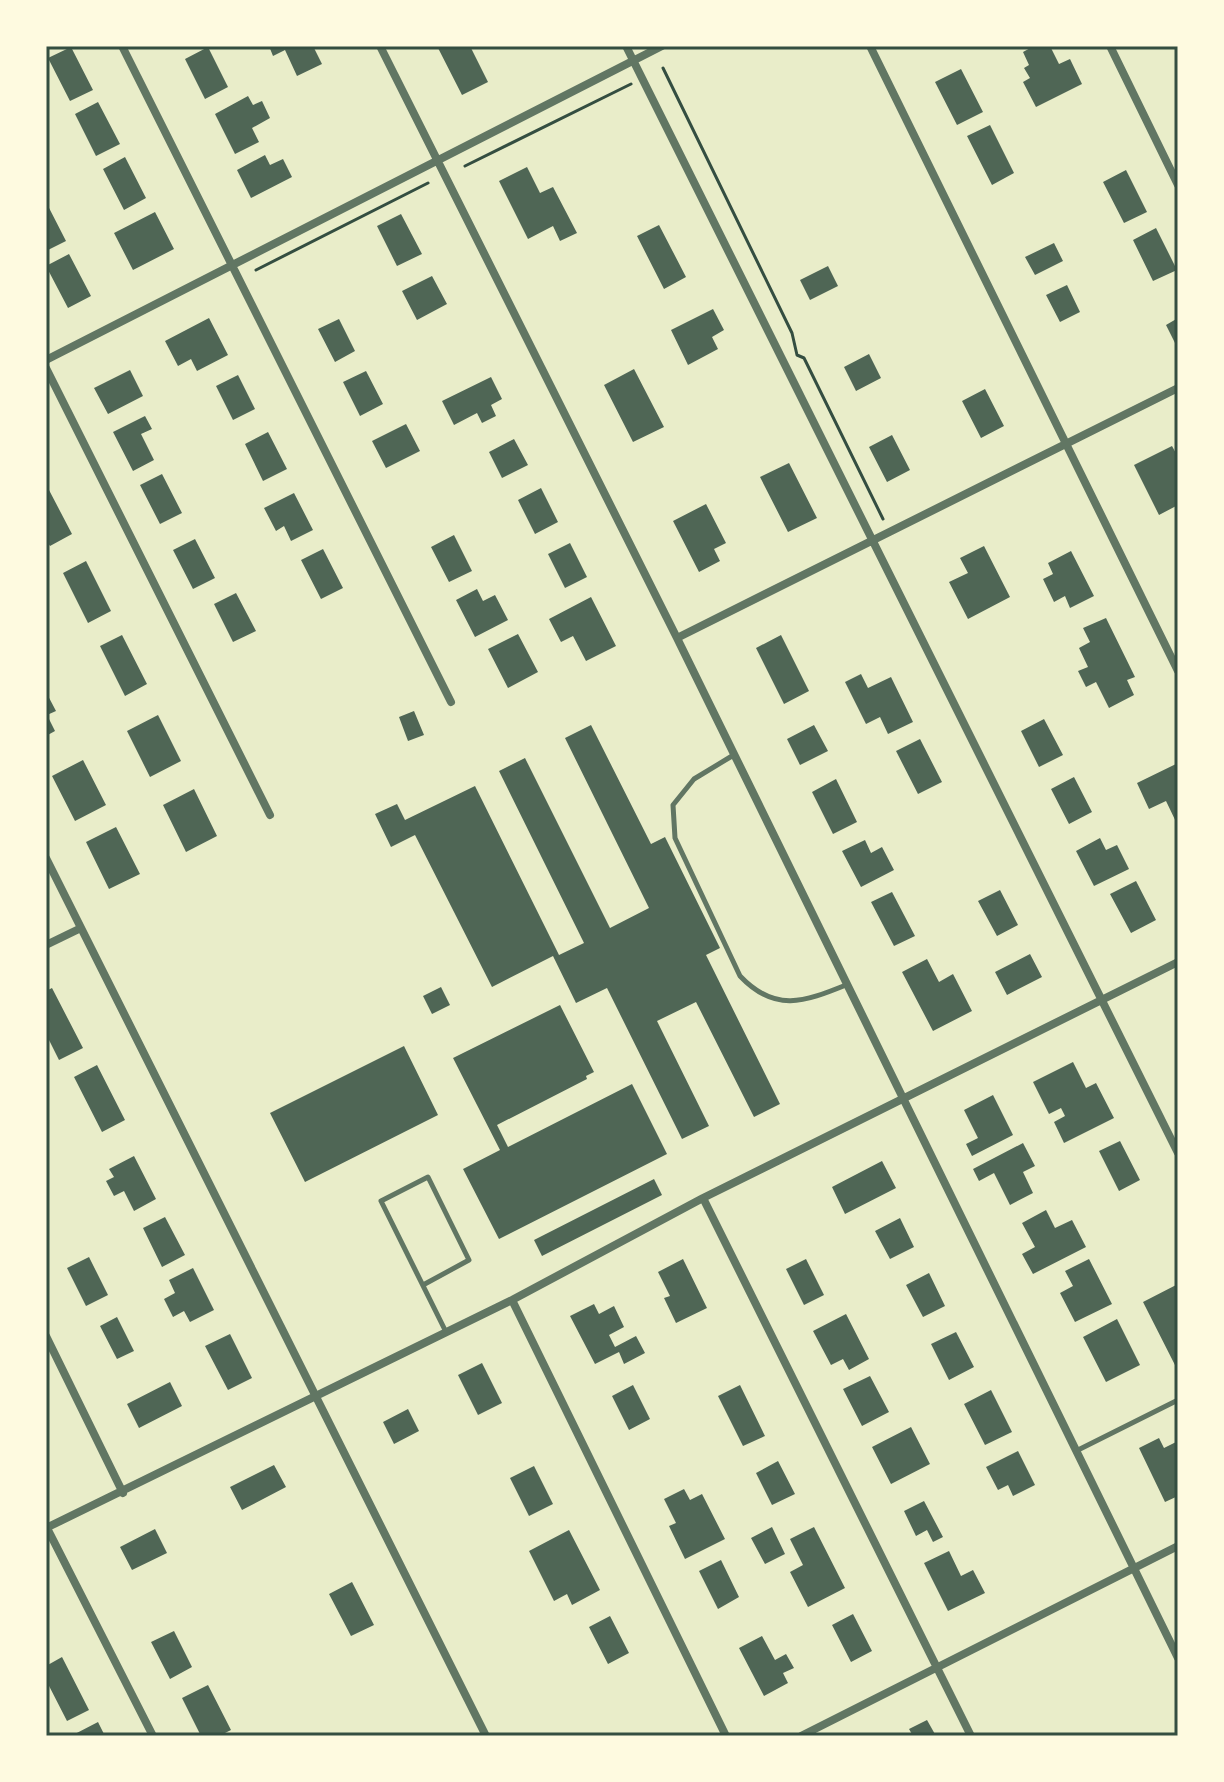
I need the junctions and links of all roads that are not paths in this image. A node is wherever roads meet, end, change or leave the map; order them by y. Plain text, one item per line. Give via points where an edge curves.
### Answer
1 (122, 46) edge
2 (380, 46) edge
3 (626, 46) edge
4 (662, 46) edge
5 (870, 46) edge
6 (1110, 46) edge
7 (633, 61) junction
8 (438, 160) junction
9 (1178, 185) edge
10 (231, 265) junction
11 (46, 360) edge
12 (46, 368) edge
13 (1178, 388) edge
14 (1064, 446) junction
15 (872, 544) junction
16 (677, 638) junction
17 (1178, 671) edge
18 (451, 702) dead end
19 (732, 756) junction
20 (270, 815) dead end
21 (46, 858) edge
22 (81, 928) junction
23 (46, 945) edge
24 (1178, 962) edge
25 (846, 985) junction
26 (1102, 1001) junction
27 (902, 1099) junction
28 (1178, 1153) edge
29 (703, 1198) junction
30 (423, 1285) junction
31 (512, 1300) junction
32 (446, 1332) junction
33 (46, 1336) edge
34 (313, 1396) junction
35 (1178, 1400) edge
36 (1076, 1451) junction
37 (123, 1493) junction
38 (46, 1528) edge
39 (1178, 1546) edge
40 (1133, 1570) junction
41 (1178, 1658) edge
42 (935, 1667) junction
43 (153, 1736) edge
44 (486, 1736) edge
45 (726, 1736) edge
46 (801, 1736) edge
47 (971, 1736) edge

1 - 10 street
2 - 8 street
3 - 7 street
4 - 7 street
5 - 14 street
6 - 9 street
7 - 8 street
7 - 15 street
8 - 10 street
8 - 16 street
10 - 11 street
10 - 18 street
12 - 20 street
13 - 14 street
14 - 15 street
14 - 17 street
15 - 16 street
15 - 26 street
16 - 19 street
19 - 25 street
19 - 25 lane via 694,779 673,805 675,838 740,976 756,993 802,1003
21 - 22 street
22 - 23 street
22 - 34 street
24 - 26 street
25 - 27 street
26 - 27 street
26 - 28 street
27 - 29 street
27 - 36 street
29 - 31 street
29 - 42 street
30 - 30 lane via 469,1260 428,1177 381,1201
30 - 32 lane
31 - 32 street
31 - 45 street
32 - 34 street
33 - 37 street
34 - 37 street
34 - 44 street
35 - 36 lane
36 - 40 street
37 - 38 street
38 - 43 street
39 - 40 street
40 - 41 street
40 - 42 street
42 - 46 street
42 - 47 street

